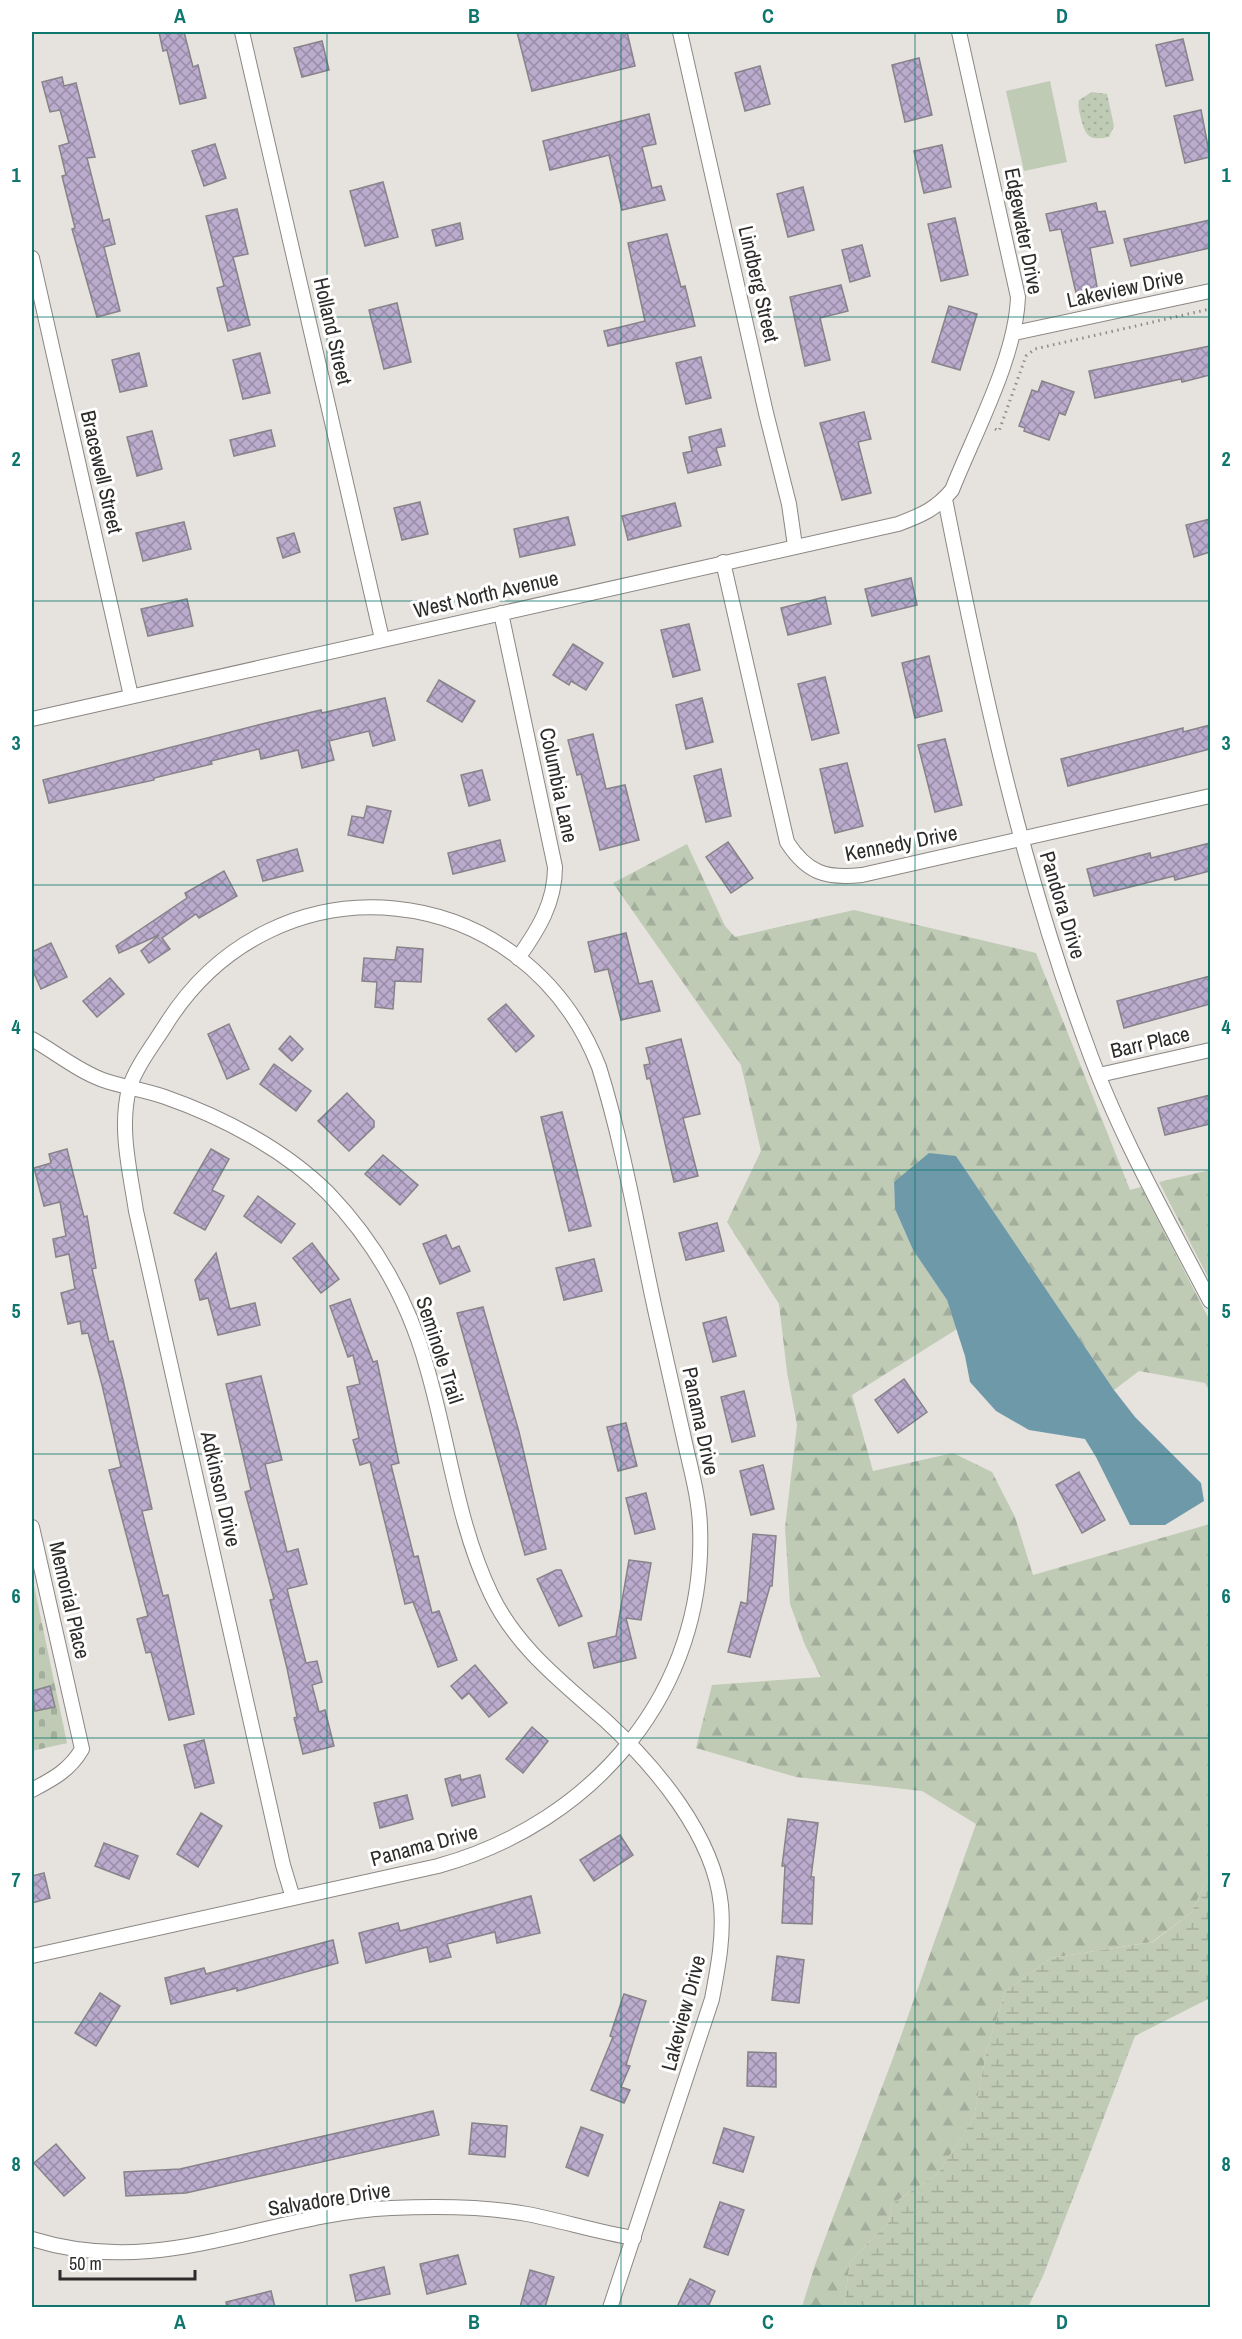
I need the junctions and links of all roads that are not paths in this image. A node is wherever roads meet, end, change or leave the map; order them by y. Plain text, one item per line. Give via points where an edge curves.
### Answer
1 (242, 32) edge
2 (680, 32) edge
3 (959, 32) edge
4 (32, 258) edge
5 (1210, 291) edge
6 (1014, 333) junction
7 (945, 499) junction
8 (795, 546) junction
9 (723, 562) junction
10 (501, 613) junction
11 (382, 639) junction
12 (131, 696) junction
13 (32, 719) edge
14 (1210, 796) edge
15 (1022, 839) junction
16 (518, 958) junction
17 (32, 1039) edge
18 (1210, 1050) edge
19 (1099, 1075) junction
20 (130, 1087) junction
21 (1210, 1301) edge
22 (32, 1527) edge
23 (629, 1744) junction
24 (32, 1790) edge
25 (293, 1898) junction
26 (32, 1956) edge
27 (634, 2238) junction
28 (32, 2239) edge
29 (610, 2307) edge

1 - 11 street, Holland Street
2 - 8 street, Lindberg Street via 789,504
3 - 6 street, Edgewater Drive via 1018,297
4 - 12 street, Bracewell Street
5 - 6 street, Lakeview Drive
6 - 7 street, Edgewater Drive via 952,490
7 - 8 street, West North Avenue via 929,513 898,524
7 - 15 street, Pandora Drive
8 - 9 street, West North Avenue
9 - 10 street, West North Avenue
9 - 15 street, Kennedy Drive via 787,842 796,856 818,872 841,877
10 - 11 street, West North Avenue
10 - 16 street, Columbia Lane via 555,867 545,917
11 - 12 street, West North Avenue
12 - 13 street, West North Avenue
14 - 15 street, Kennedy Drive
15 - 19 street, Pandora Drive via 1048,933
16 - 20 street, Panama Drive via 489,936 414,911 337,909 293,921 250,940 201,979 177,1006
16 - 23 street, Panama Drive via 568,1006 599,1067 699,1511 699,1577 693,1618 671,1680
17 - 20 street, Seminole Trail via 88,1072
18 - 19 street, Barr Place
19 - 21 street, Pandora Drive via 1157,1200
20 - 23 street, Seminole Trail via 165,1097 267,1146 328,1194 367,1240 399,1293 420,1345 475,1557 492,1597 527,1649
20 - 25 street, Adkinson Drive via 124,1119 136,1210
22 - 24 street, Memorial Place via 82,1749 74,1763
23 - 25 street, Panama Drive via 571,1800 499,1845 438,1866
23 - 27 street, Lakeview Drive via 661,1778 700,1841 718,1887 722,1925 722,1950 712,1999
25 - 26 street, Panama Drive
27 - 28 street, Salvadore Drive via 527,2214 464,2208 368,2210 194,2247 152,2252 86,2250
27 - 29 street, Lakeview Drive

